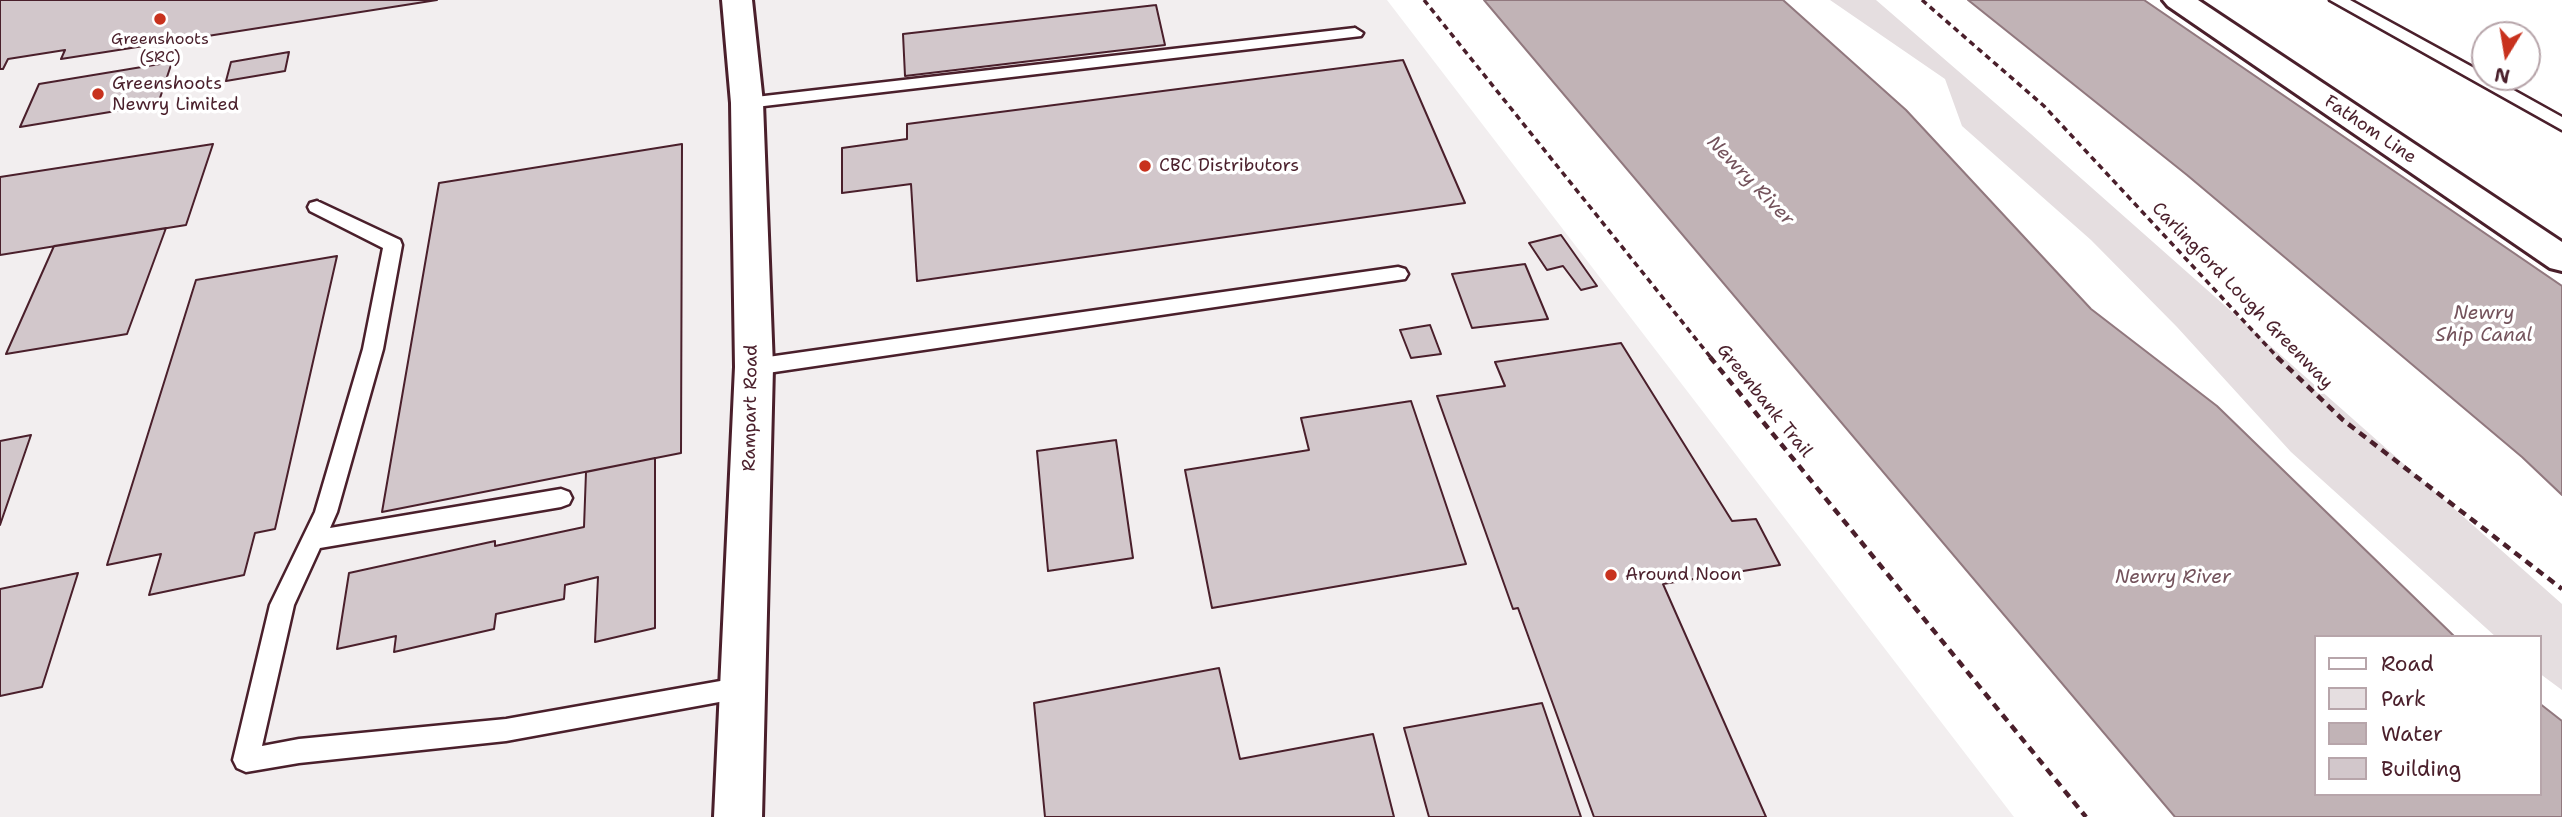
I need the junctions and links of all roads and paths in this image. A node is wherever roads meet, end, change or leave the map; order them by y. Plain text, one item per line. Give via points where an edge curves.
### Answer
1 (737, 0) edge
2 (1424, 0) edge
3 (1922, 0) edge
4 (2178, 0) edge
5 (2338, 0) edge
6 (1355, 33) dead end
7 (747, 103) junction
8 (2562, 124) edge
9 (317, 207) dead end
10 (2562, 259) edge
11 (1398, 274) dead end
12 (754, 367) junction
13 (561, 498) dead end
14 (312, 540) junction
15 (2562, 589) edge
16 (743, 688) junction
17 (738, 817) edge
18 (2086, 817) edge

1 - 7 street, Rampart Road
2 - 18 path, Greenbank Trail
3 - 15 path, Carlingford Lough Greenway via 2044,106 2280,360 2343,420
4 - 10 street, Fathom Line
5 - 8 lane
6 - 7 lane
7 - 12 street, Rampart Road
9 - 14 lane via 393,245 373,349 326,512
11 - 12 lane
12 - 16 street, Rampart Road
13 - 14 lane
14 - 16 lane via 282,605 246,760 506,730
16 - 17 street, Rampart Road

